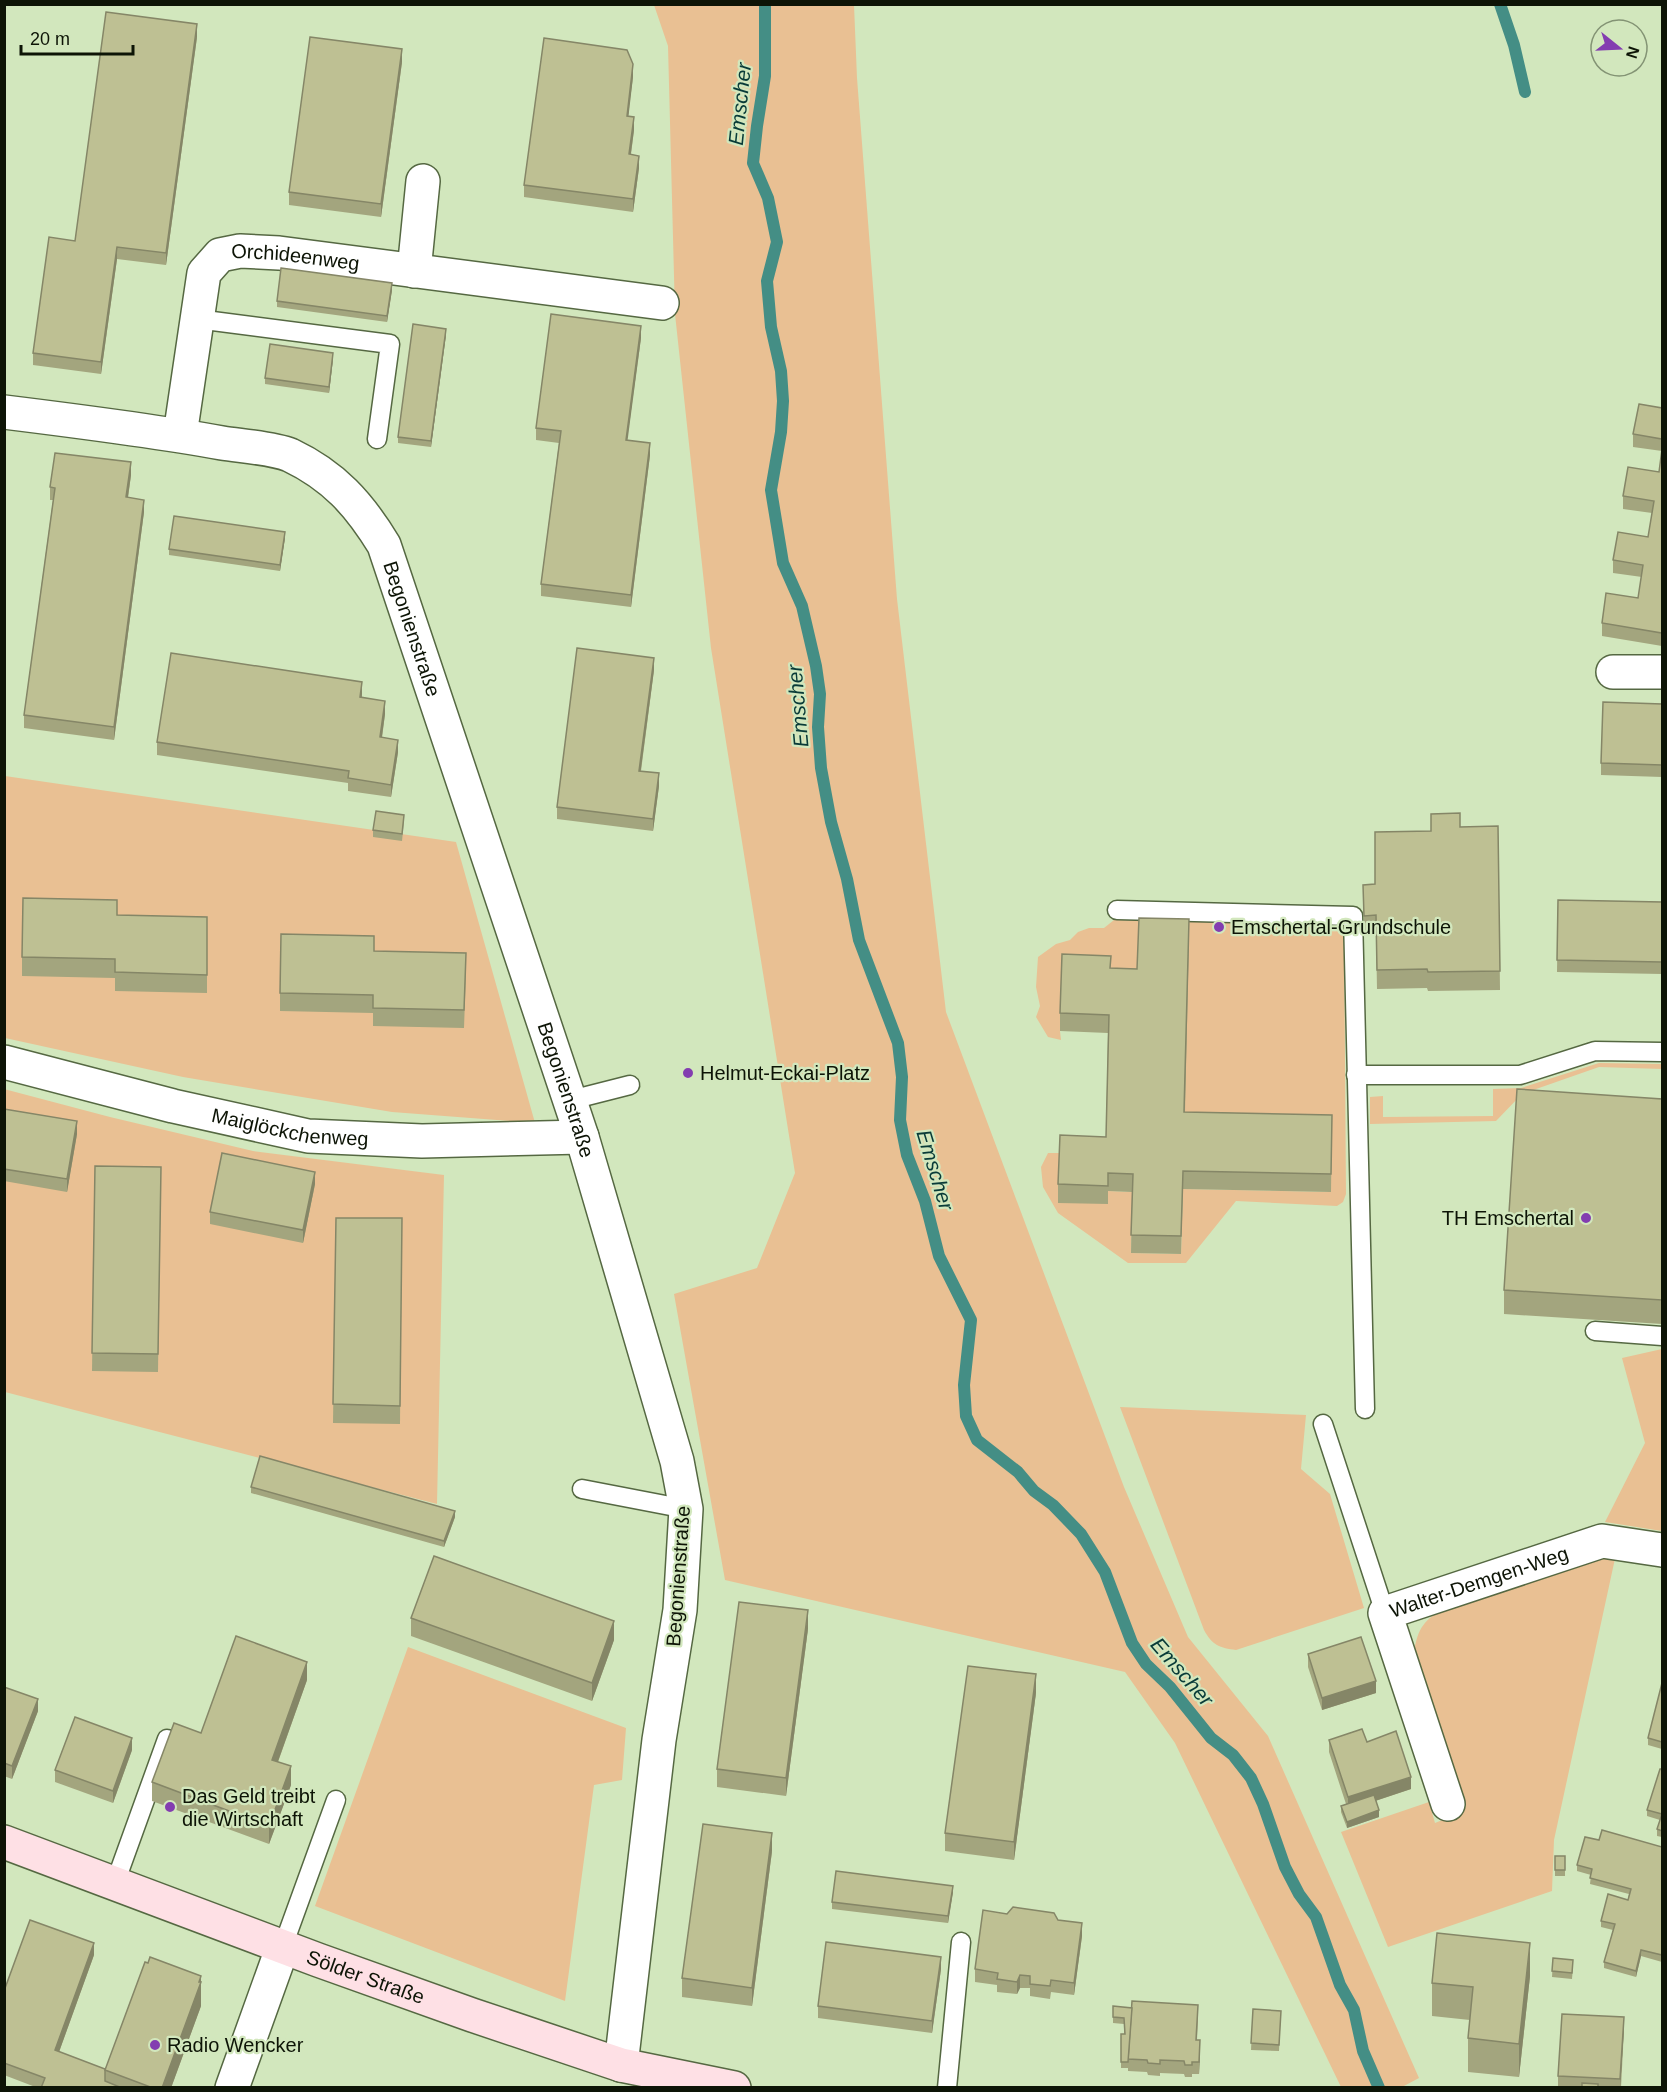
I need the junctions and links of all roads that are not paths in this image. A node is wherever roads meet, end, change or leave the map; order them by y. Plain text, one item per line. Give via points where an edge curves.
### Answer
1 (423, 182) dead end
2 (414, 271) junction
3 (662, 303) dead end
4 (197, 318) junction
5 (4, 412) edge
6 (180, 435) junction
7 (377, 440) dead end
8 (1613, 672) dead end
9 (1662, 672) edge
10 (1117, 910) dead end
11 (1662, 1052) edge
12 (4, 1062) edge
13 (1356, 1075) junction
14 (630, 1085) dead end
15 (570, 1100) junction
16 (582, 1137) junction
17 (1595, 1331) edge
18 (1662, 1336) edge
19 (1365, 1409) dead end
20 (1323, 1424) dead end
21 (582, 1489) dead end
22 (686, 1509) junction
23 (1662, 1550) edge
24 (1385, 1613) junction
25 (167, 1739) edge
26 (336, 1800) dead end
27 (1448, 1804) dead end
28 (4, 1842) edge
29 (115, 1883) junction
30 (961, 1942) dead end
31 (283, 1946) junction
32 (621, 2065) junction
33 (232, 2088) edge
34 (734, 2088) edge
35 (946, 2088) edge

1 - 2 street
2 - 3 street, Orchideenweg
2 - 4 street, Orchideenweg via 240,250 220,255 204,273
4 - 6 street, Orchideenweg
4 - 7 lane via 390,344
5 - 6 street, Begonienstraße
6 - 15 street, Begonienstraße via 287,454 317,470 342,488 366,515 384,545
8 - 9 street
10 - 13 lane via 1353,916
11 - 13 lane via 1595,1051 1520,1075
12 - 16 street, Maiglöckchenweg via 308,1136 422,1141
13 - 19 lane
14 - 15 lane
15 - 16 street, Begonienstraße
16 - 22 street, Begonienstraße via 677,1461
17 - 18 lane
20 - 24 lane
21 - 22 lane
22 - 32 street, Begonienstraße via 680,1610 659,1740
23 - 24 street, Walter-Demgen-Weg via 1602,1540
24 - 27 street, Walter-Demgen-Weg
25 - 29 lane
26 - 31 lane
28 - 29 main road, Sölder Straße
29 - 31 main road, Sölder Straße
30 - 35 lane
31 - 32 main road, Sölder Straße via 413,1995
31 - 33 street
32 - 34 main road, Sölder Straße

